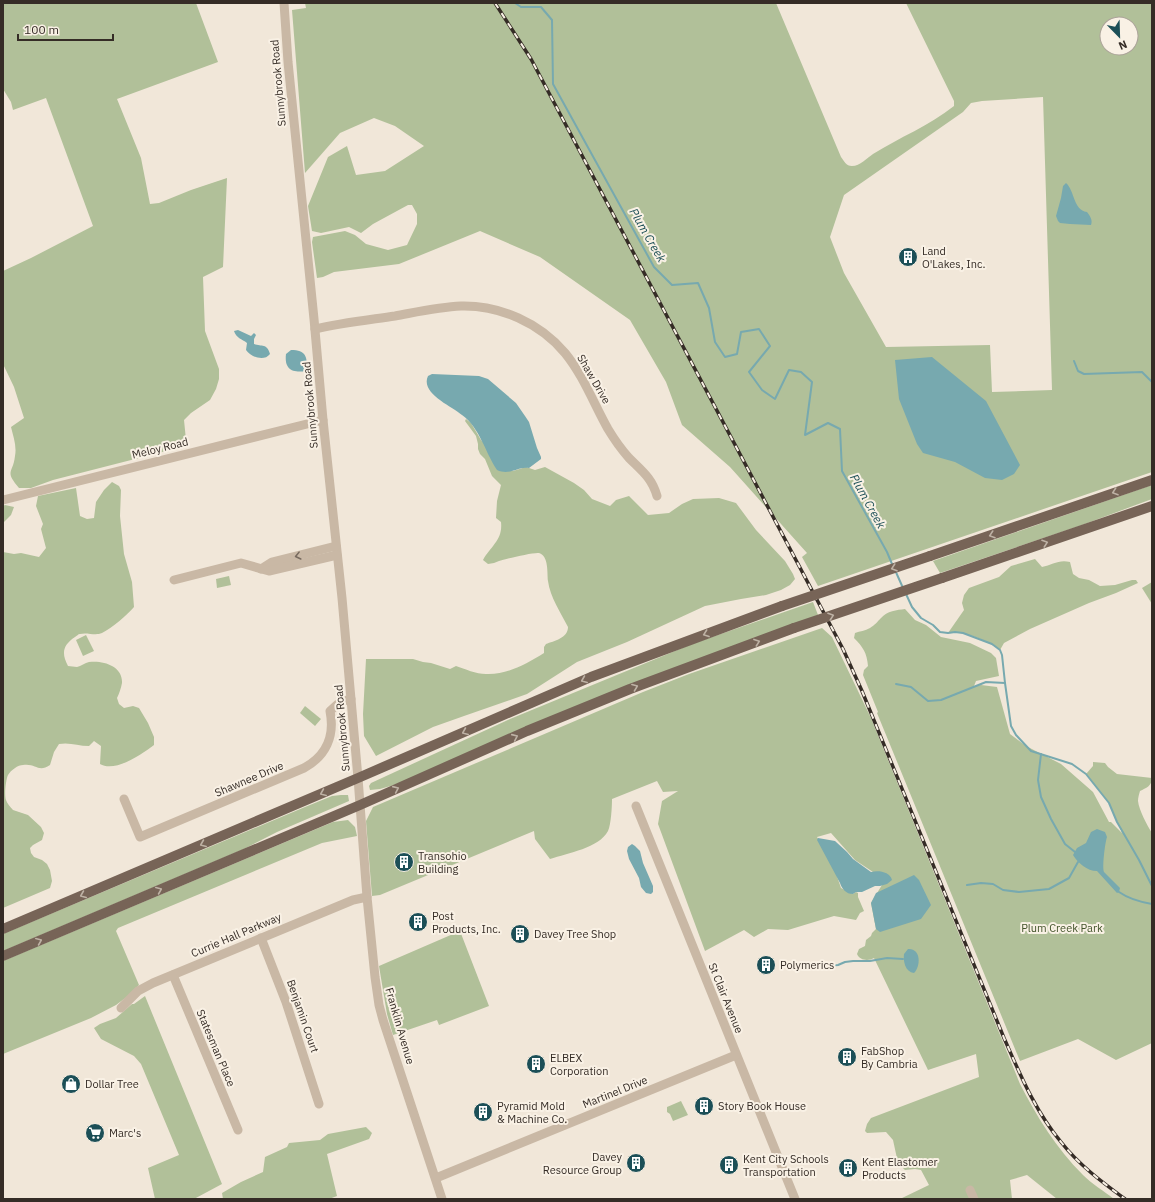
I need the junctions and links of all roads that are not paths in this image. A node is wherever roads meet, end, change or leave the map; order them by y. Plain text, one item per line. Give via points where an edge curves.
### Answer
1 (284, 3) edge
2 (315, 329) junction
3 (323, 420) junction
4 (1152, 480) edge
5 (657, 496) dead end
6 (3, 500) edge
7 (1152, 506) edge
8 (337, 551) junction
9 (174, 580) dead end
10 (351, 699) junction
11 (358, 778) junction
12 (124, 799) dead end
13 (360, 805) junction
14 (636, 806) dead end
15 (367, 897) junction
16 (3, 929) edge
17 (261, 938) junction
18 (3, 956) edge
19 (173, 975) junction
20 (121, 1008) dead end
21 (736, 1055) junction
22 (319, 1104) dead end
23 (238, 1130) dead end
24 (436, 1178) junction
25 (970, 1190) dead end
26 (442, 1199) edge
27 (795, 1199) edge
28 (974, 1199) edge

1 - 2 street, Sunnybrook Road
2 - 3 street, Sunnybrook Road
2 - 5 street, Shaw Drive via 462,306 493,309 520,318 543,332 565,353 612,436 650,479
3 - 6 street, Meloy Road
3 - 8 street, Sunnybrook Road
4 -> 11 main road, bridge via 782,606 591,677
13 -> 7 main road, bridge via 630,689 794,628
8 - 9 street via 274,571 241,562
8 - 10 street, Sunnybrook Road
10 - 11 street, Sunnybrook Road
10 - 12 street, Shawnee Drive via 340,702 330,711 332,728 322,754 312,764 298,771 140,837
11 - 13 street, Sunnybrook Road
11 -> 16 main road
13 - 15 street, Franklin Avenue
18 -> 13 main road
14 - 21 street, St Clair Avenue
15 - 17 street, Currie Hall Parkway via 352,900
15 - 24 street, Franklin Avenue via 379,1005
17 - 19 street, Currie Hall Parkway
17 - 22 street, Benjamin Court via 286,1002
19 - 20 street, Currie Hall Parkway via 143,988
19 - 23 street, Statesman Place
21 - 24 street, Martinel Drive
21 - 27 street, St Clair Avenue
24 - 26 street, Franklin Avenue
25 - 28 street

